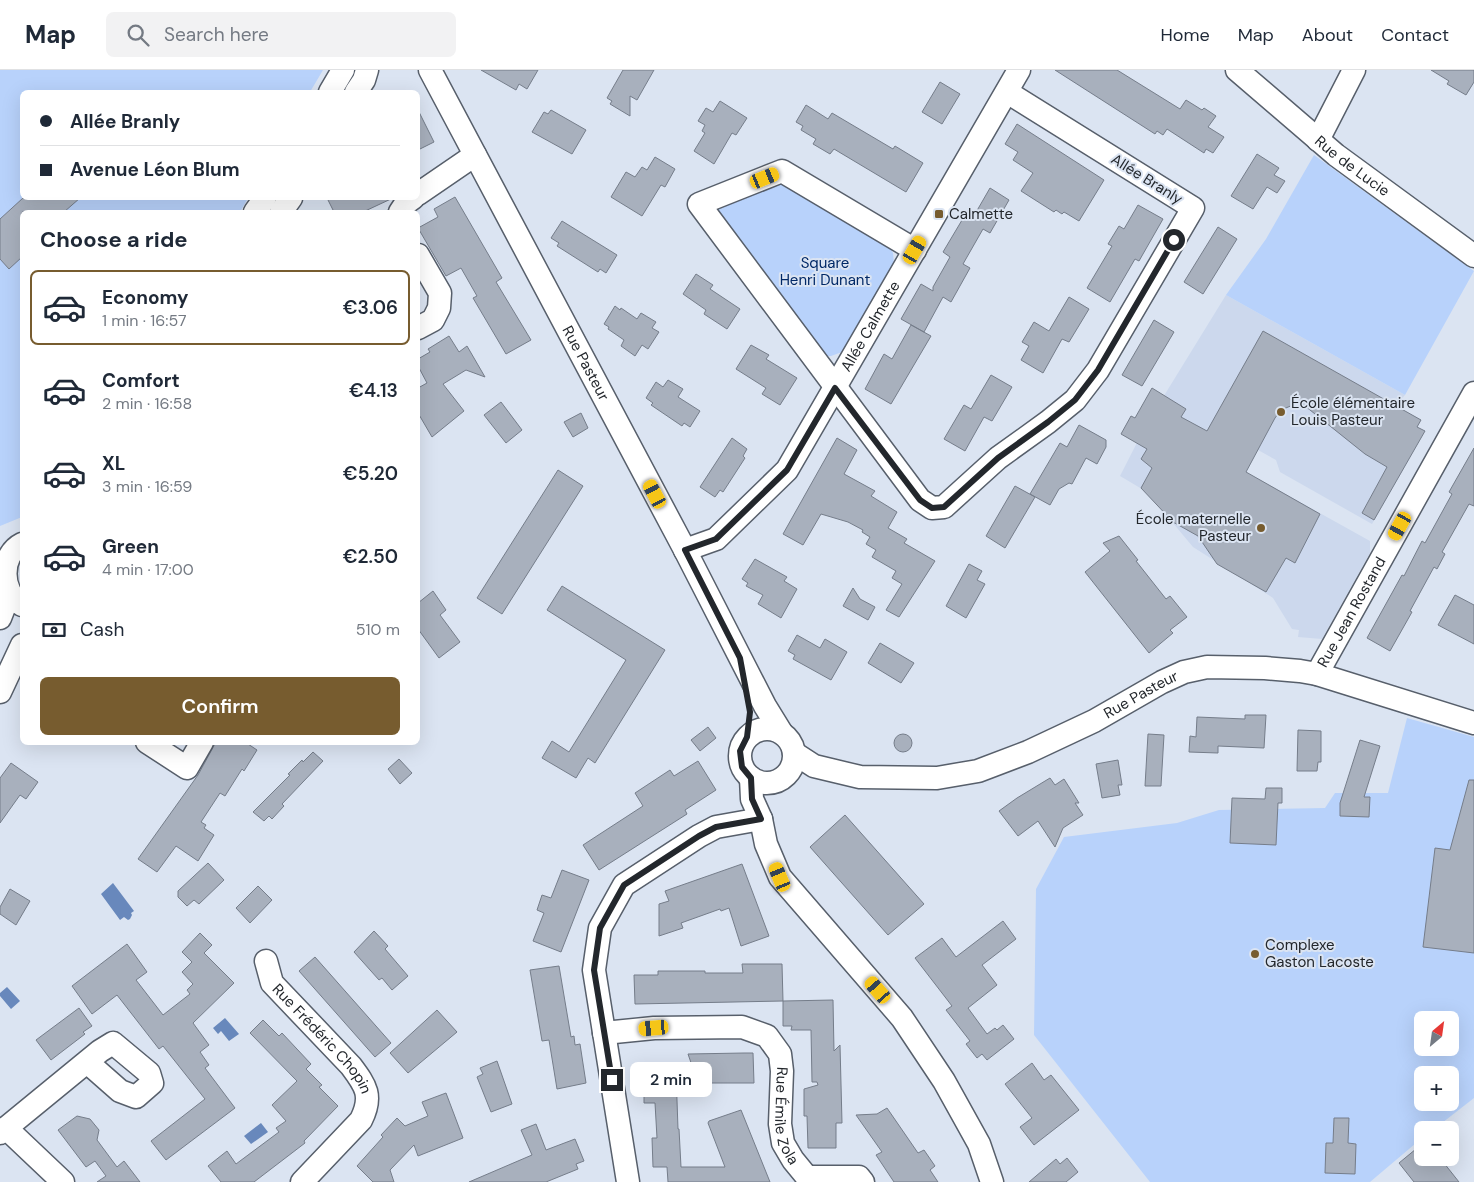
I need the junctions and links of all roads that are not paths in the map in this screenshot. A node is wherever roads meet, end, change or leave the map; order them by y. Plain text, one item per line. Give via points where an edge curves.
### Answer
1 (343, 70) edge
2 (367, 70) edge
3 (430, 70) edge
4 (1019, 70) edge
5 (1237, 70) edge
6 (1354, 70) edge
7 (331, 90) edge
8 (357, 90) edge
9 (1007, 92) junction
10 (1318, 140) junction
11 (476, 155) junction
12 (420, 193) edge
13 (410, 200) edge
14 (401, 210) edge
15 (915, 250) junction
16 (1474, 256) edge
17 (420, 258) edge
18 (420, 327) edge
19 (835, 388) junction
20 (1474, 393) edge
21 (20, 545) edge
22 (685, 550) junction
23 (2, 561) edge
24 (16, 600) edge
25 (0, 618) edge
26 (20, 657) edge
27 (740, 658) junction
28 (1317, 674) junction
29 (0, 692) edge
30 (1474, 724) edge
31 (781, 732) junction
32 (747, 737) junction
33 (152, 745) edge
34 (200, 745) edge
35 (787, 768) junction
36 (751, 778) junction
37 (761, 819) junction
38 (266, 961) dead end
39 (604, 1033) junction
40 (87, 1062) dead end
41 (3, 1130) edge
42 (810, 1180) edge
43 (63, 1182) edge
44 (302, 1182) edge
45 (628, 1182) edge
46 (863, 1182) edge
47 (992, 1182) edge

1 - 7 street
2 - 8 street
3 - 11 street, Rue Pasteur
4 - 9 street, Allée Calmette
5 - 10 street, Rue de Lucie
6 - 10 street
9 - 15 street, Allée Calmette
9 - 19 street, Allée Branly via 1193,208 1098,370 1075,400 998,458 944,507 932,508 920,500
10 - 16 street, Rue de Lucie
11 - 12 street
11 - 22 street, Rue Pasteur
13 - 14 street
15 - 19 street, Allée Calmette
15 - 19 street via 782,171 699,204
17 - 18 street via 440,293 439,308 433,320
19 - 22 street, Allée Calmette via 787,470 716,539
20 - 28 street, Rue Jean Rostand
21 - 23 street
22 - 27 street, Rue Pasteur
23 - 24 street via 4,588
24 - 25 street
26 - 29 street
27 - 31 street, Rue Pasteur
27 - 32 street, Rue Pasteur via 750,712
28 - 30 street, Rue Pasteur
28 - 35 street, Rue Pasteur via 1265,668 1207,667 1184,672 1094,721 978,771 937,778 860,777 814,766
31 - 32 street via 761,729
31 - 35 street via 794,747
32 - 36 street via 740,751 742,767
33 - 34 street via 187,768
35 - 36 street via 764,783
35 - 37 street
36 - 37 street via 752,799
37 - 39 street via 716,827 624,885 600,928 594,970
37 - 47 street via 766,844 780,877 902,1018 944,1081 979,1144
38 - 44 street, Rue Frédéric Chopin via 272,983 351,1066 368,1094 361,1120
39 - 42 street, Rue Émile Zola via 654,1028 742,1027 767,1036 780,1054 783,1143
39 - 45 street
40 - 41 street
41 - 43 street
42 - 46 street, Rue Émile Zola via 859,1177

